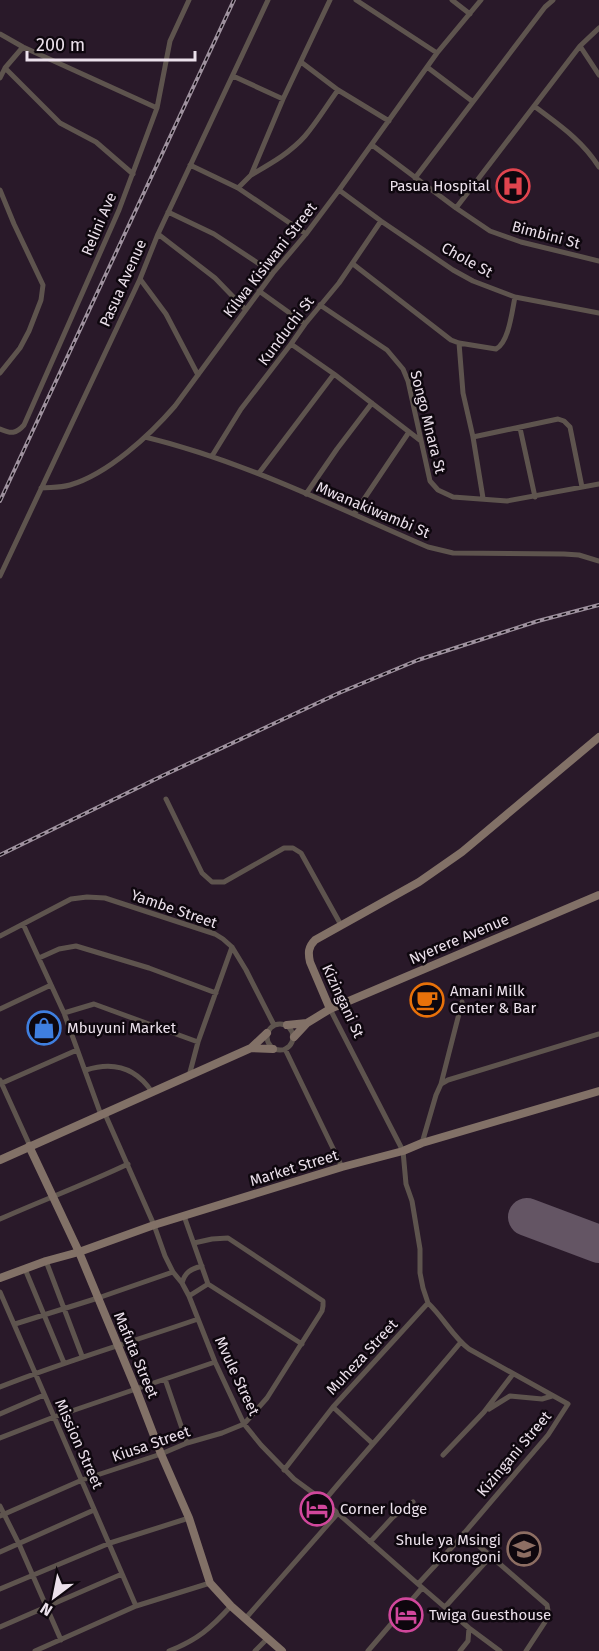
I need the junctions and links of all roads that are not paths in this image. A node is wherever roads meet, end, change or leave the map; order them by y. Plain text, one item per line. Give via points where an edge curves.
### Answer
1 (189, 0) edge
2 (268, 0) edge
3 (330, 0) edge
4 (356, 0) edge
5 (452, 0) edge
6 (481, 0) edge
7 (553, 0) edge
8 (470, 14) junction
9 (599, 28) edge
10 (0, 34) edge
11 (580, 46) junction
12 (23, 47) junction
13 (437, 53) junction
14 (301, 62) junction
15 (427, 67) junction
16 (5, 68) junction
17 (599, 75) edge
18 (233, 76) junction
19 (0, 78) edge
20 (338, 90) junction
21 (283, 99) junction
22 (472, 102) junction
23 (534, 106) junction
24 (158, 108) junction
25 (389, 122) junction
26 (372, 145) junction
27 (190, 165) junction
28 (599, 167) edge
29 (133, 174) junction
30 (251, 175) junction
31 (415, 178) junction
32 (238, 188) junction
33 (0, 190) edge
34 (339, 190) junction
35 (2, 199) edge
36 (456, 208) junction
37 (168, 212) junction
38 (381, 221) junction
39 (158, 234) junction
40 (306, 234) junction
41 (599, 261) edge
42 (352, 264) junction
43 (273, 273) junction
44 (140, 279) junction
45 (259, 291) junction
46 (515, 297) junction
47 (320, 305) junction
48 (245, 309) junction
49 (599, 314) edge
50 (305, 324) junction
51 (291, 344) junction
52 (459, 344) junction
53 (0, 373) edge
54 (334, 374) junction
55 (198, 375) junction
56 (372, 403) junction
57 (520, 428) junction
58 (0, 429) edge
59 (409, 432) junction
60 (145, 437) junction
61 (473, 437) junction
62 (421, 441) junction
63 (212, 456) junction
64 (259, 473) junction
65 (599, 484) edge
66 (582, 487) junction
67 (41, 488) junction
68 (306, 494) junction
69 (534, 497) junction
70 (483, 498) junction
71 (354, 514) junction
72 (599, 561) edge
73 (0, 576) edge
74 (599, 737) edge
75 (166, 799) dead end
76 (599, 895) edge
77 (23, 924) junction
78 (341, 925) junction
79 (0, 936) edge
80 (232, 947) junction
81 (39, 958) junction
82 (51, 985) junction
83 (216, 993) junction
84 (462, 1002) dead end
85 (0, 1009) edge
86 (330, 1009) junction
87 (64, 1013) junction
88 (308, 1023) junction
89 (274, 1025) junction
90 (287, 1025) junction
91 (267, 1033) junction
92 (599, 1034) edge
93 (294, 1037) junction
94 (198, 1042) junction
95 (251, 1048) junction
96 (273, 1049) junction
97 (285, 1049) junction
98 (77, 1050) junction
99 (86, 1070) junction
100 (189, 1076) junction
101 (1, 1082) edge
102 (441, 1084) junction
103 (599, 1091) edge
104 (152, 1092) junction
105 (103, 1115) junction
106 (422, 1143) junction
107 (29, 1146) junction
108 (404, 1151) junction
109 (0, 1160) edge
110 (128, 1164) junction
111 (342, 1167) junction
112 (53, 1196) junction
113 (184, 1216) junction
114 (0, 1219) edge
115 (154, 1225) junction
116 (194, 1243) junction
117 (79, 1252) junction
118 (46, 1261) junction
119 (202, 1266) junction
120 (25, 1269) junction
121 (173, 1272) junction
122 (0, 1278) edge
123 (182, 1283) junction
124 (208, 1284) junction
125 (0, 1292) edge
126 (189, 1296) junction
127 (98, 1298) junction
128 (428, 1303) junction
129 (65, 1309) junction
130 (44, 1315) junction
131 (198, 1318) junction
132 (15, 1324) junction
133 (461, 1342) junction
134 (302, 1344) junction
135 (118, 1346) junction
136 (82, 1356) junction
137 (215, 1362) junction
138 (64, 1363) junction
139 (35, 1373) junction
140 (513, 1374) junction
141 (165, 1379) junction
142 (0, 1387) edge
143 (136, 1389) junction
144 (44, 1395) junction
145 (552, 1396) junction
146 (333, 1407) junction
147 (484, 1412) junction
148 (0, 1414) edge
149 (54, 1417) junction
150 (244, 1424) junction
151 (0, 1438) edge
152 (187, 1443) junction
153 (372, 1443) junction
154 (161, 1454) junction
155 (443, 1455) dead end
156 (284, 1470) junction
157 (82, 1480) junction
158 (324, 1501) junction
159 (413, 1502) dead end
160 (0, 1506) edge
161 (94, 1510) junction
162 (338, 1513) junction
163 (2, 1515) edge
164 (189, 1518) junction
165 (464, 1533) junction
166 (370, 1542) junction
167 (19, 1544) junction
168 (110, 1544) junction
169 (0, 1552) edge
170 (491, 1556) junction
171 (122, 1574) junction
172 (31, 1576) junction
173 (209, 1580) junction
174 (420, 1586) junction
175 (0, 1589) edge
176 (136, 1606) junction
177 (231, 1606) junction
178 (46, 1607) junction
179 (445, 1607) junction
180 (245, 1619) junction
181 (0, 1627) edge
182 (469, 1628) junction
183 (267, 1639) junction
184 (61, 1640) junction
185 (36, 1651) edge
186 (169, 1651) edge
187 (255, 1651) edge
188 (282, 1651) edge
189 (368, 1651) edge
190 (460, 1651) edge
191 (500, 1651) edge
192 (526, 1651) edge

1 - 24 street, Relini Ave via 170,41
2 - 18 street, Pasua Avenue
3 - 14 street
4 - 13 street
5 - 8 street
6 - 8 street, Kilwa Kisiwani Street
7 - 22 street
8 - 13 street, Kilwa Kisiwani Street
9 - 11 street
10 - 12 street
11 - 17 street
11 - 23 street
12 - 16 street
12 - 24 street
13 - 15 street, Kilwa Kisiwani Street
14 - 20 street
14 - 21 street
15 - 22 street
15 - 25 street, Kilwa Kisiwani Street
16 - 19 street
16 - 29 street via 60,123 96,142
18 - 21 street
18 - 27 street, Pasua Avenue
20 - 25 street
20 - 30 street via 303,138 283,156
21 - 30 street
22 - 31 street
23 - 28 street via 578,140
23 - 36 street
24 - 29 street, Relini Ave
25 - 26 street, Kilwa Kisiwani Street
26 - 31 street, Bimbini St
26 - 34 street, Kilwa Kisiwani Street
27 - 32 street
27 - 37 street, Pasua Avenue
29 - 58 street, Relini Ave via 24,425 10,434
30 - 32 street
31 - 36 street, Bimbini St
32 - 40 street
33 - 35 street
34 - 38 street, Chole St
34 - 40 street, Kilwa Kisiwani Street
35 - 53 street via 43,285 29,331
36 - 41 street, Bimbini St via 490,231 510,239
37 - 39 street, Pasua Avenue
37 - 43 street via 214,234
38 - 42 street, Kunduchi St
38 - 46 street, Chole St via 453,270
39 - 44 street, Pasua Avenue
39 - 48 street via 214,278
40 - 43 street, Kilwa Kisiwani Street
42 - 47 street, Kunduchi St
42 - 52 street
43 - 45 street, Kilwa Kisiwani Street
44 - 55 street via 166,314
44 - 67 street, Pasua Avenue
45 - 48 street, Kilwa Kisiwani Street
45 - 50 street
46 - 49 street, Chole St
46 - 52 street via 501,346 496,349
47 - 50 street, Kunduchi St
47 - 62 street, Songo Mnara St via 387,350 398,362 408,381
48 - 55 street, Kilwa Kisiwani Street
50 - 51 street, Kunduchi St
51 - 54 street
51 - 63 street, Kunduchi St via 241,409
52 - 61 street
54 - 56 street
54 - 64 street
55 - 60 street, Kilwa Kisiwani Street
56 - 59 street
56 - 68 street
57 - 61 street
57 - 66 street via 558,419 567,423
57 - 69 street
59 - 62 street
59 - 71 street
60 - 63 street, Mwanakiwambi St
60 - 67 street, Kilwa Kisiwani Street via 124,455 71,485
61 - 70 street
62 - 70 street, Songo Mnara St via 430,481 438,490 453,497
63 - 64 street, Mwanakiwambi St
64 - 68 street, Mwanakiwambi St
65 - 66 street, Songo Mnara St
66 - 69 street, Songo Mnara St
67 - 73 street, Pasua Avenue
68 - 71 street, Mwanakiwambi St
69 - 70 street, Songo Mnara St via 507,501
71 - 72 street, Mwanakiwambi St via 440,551 564,554
74 - 78 street, Kizingani St via 462,852 419,882
75 - 78 street via 202,873 212,882 224,882 284,848 293,848 301,853
76 - 86 street, Nyerere Avenue
77 - 79 street, Yambe Street
77 - 80 street, Yambe Street via 71,899 105,898 215,934
77 - 81 street, Mvule Street
78 - 86 street, Kizingani St via 315,940 308,954
80 - 83 street
80 - 89 street, Yambe Street
81 - 82 street, Mvule Street
81 - 83 street via 76,946
82 - 85 street
82 - 87 street, Mvule Street
83 - 94 street
84 - 102 street
86 - 88 street, Nyerere Avenue
86 - 108 street, Kizingani St
87 - 94 street via 94,1004
87 - 98 street, Mvule Street
88 - 90 street
88 - 93 street
89 - 90 street
89 - 91 street
90 - 93 street
91 - 95 street
91 - 96 street
92 - 102 street
93 - 97 street
94 - 100 street
95 - 96 street
95 - 100 street
96 - 97 street
97 - 111 street
98 - 99 street, Mvule Street
98 - 101 street
99 - 104 street via 105,1065 123,1068 142,1078
99 - 105 street, Mvule Street
100 - 104 street
101 - 107 street
102 - 106 street
103 - 106 street, Market Street
104 - 105 street
105 - 107 street
105 - 110 street, Mvule Street
106 - 108 street, Market Street
107 - 109 street
107 - 112 street, Mafuta Street
108 - 111 street, Market Street
108 - 128 street, Kizingani St via 406,1184 420,1249 420,1274
110 - 112 street
110 - 115 street, Mvule Street
111 - 113 street, Market Street
112 - 114 street
112 - 117 street, Mafuta Street
113 - 115 street, Market Street
113 - 116 street
115 - 117 street, Market Street
115 - 121 street, Mvule Street
116 - 119 street
116 - 134 street via 228,1238 322,1301 321,1311
117 - 118 street, Market Street
117 - 127 street, Mafuta Street
118 - 120 street, Market Street
118 - 129 street
119 - 123 street via 188,1272
119 - 124 street
120 - 122 street, Market Street
120 - 130 street
121 - 123 street, Mvule Street
121 - 127 street
123 - 126 street, Mvule Street
124 - 126 street
124 - 134 street
125 - 132 street, Mission Street
126 - 131 street, Mvule Street
127 - 129 street
127 - 135 street, Mafuta Street
128 - 133 street
128 - 146 street, Muheza Street
129 - 130 street
129 - 136 street
130 - 132 street
130 - 138 street
131 - 135 street
131 - 137 street, Mvule Street
132 - 139 street, Mission Street
133 - 140 street, Kizingani Street
133 - 153 street
134 - 150 street via 267,1398
135 - 136 street
135 - 143 street, Mafuta Street
136 - 138 street
137 - 141 street
137 - 150 street, Mvule Street
138 - 139 street
139 - 142 street
139 - 144 street, Mission Street
140 - 145 street, Kizingani Street
140 - 147 street
141 - 143 street
141 - 152 street
143 - 149 street
143 - 154 street, Mafuta Street
144 - 148 street
144 - 149 street, Mission Street
145 - 147 street via 510,1396
145 - 165 street, Kizingani Street via 568,1404 560,1419
146 - 153 street
146 - 156 street, Muheza Street
147 - 155 street
149 - 151 street
149 - 157 street, Mission Street
150 - 152 street, Kiusa Street
150 - 156 street, Mvule Street
152 - 154 street, Kiusa Street
153 - 158 street
154 - 157 street, Kiusa Street
154 - 164 street, Mafuta Street
156 - 158 street, Mvule Street
157 - 161 street, Mission Street
157 - 163 street, Kiusa Street
158 - 162 street, Mvule Street
159 - 166 street
160 - 163 street
161 - 167 street
161 - 168 street, Mission Street
162 - 166 street, Mvule Street
162 - 180 street
163 - 167 street
164 - 168 street
164 - 173 street, Mafuta Street
165 - 170 street
165 - 174 street, Kizingani Street
166 - 174 street, Mvule Street
167 - 169 street
167 - 172 street
168 - 171 street, Mission Street
168 - 172 street
170 - 179 street
170 - 192 street via 548,1609 549,1616
171 - 176 street, Mission Street
171 - 178 street
172 - 175 street
172 - 178 street
173 - 176 street
173 - 177 street
174 - 179 street, Mvule Street
174 - 189 street, Kizingani Street
176 - 184 street
177 - 180 street
177 - 186 street via 202,1634
178 - 181 street
178 - 184 street
179 - 182 street, Mvule Street
180 - 183 street
182 - 190 street via 468,1641
182 - 191 street, Mvule Street
183 - 187 street
183 - 188 street
184 - 185 street

